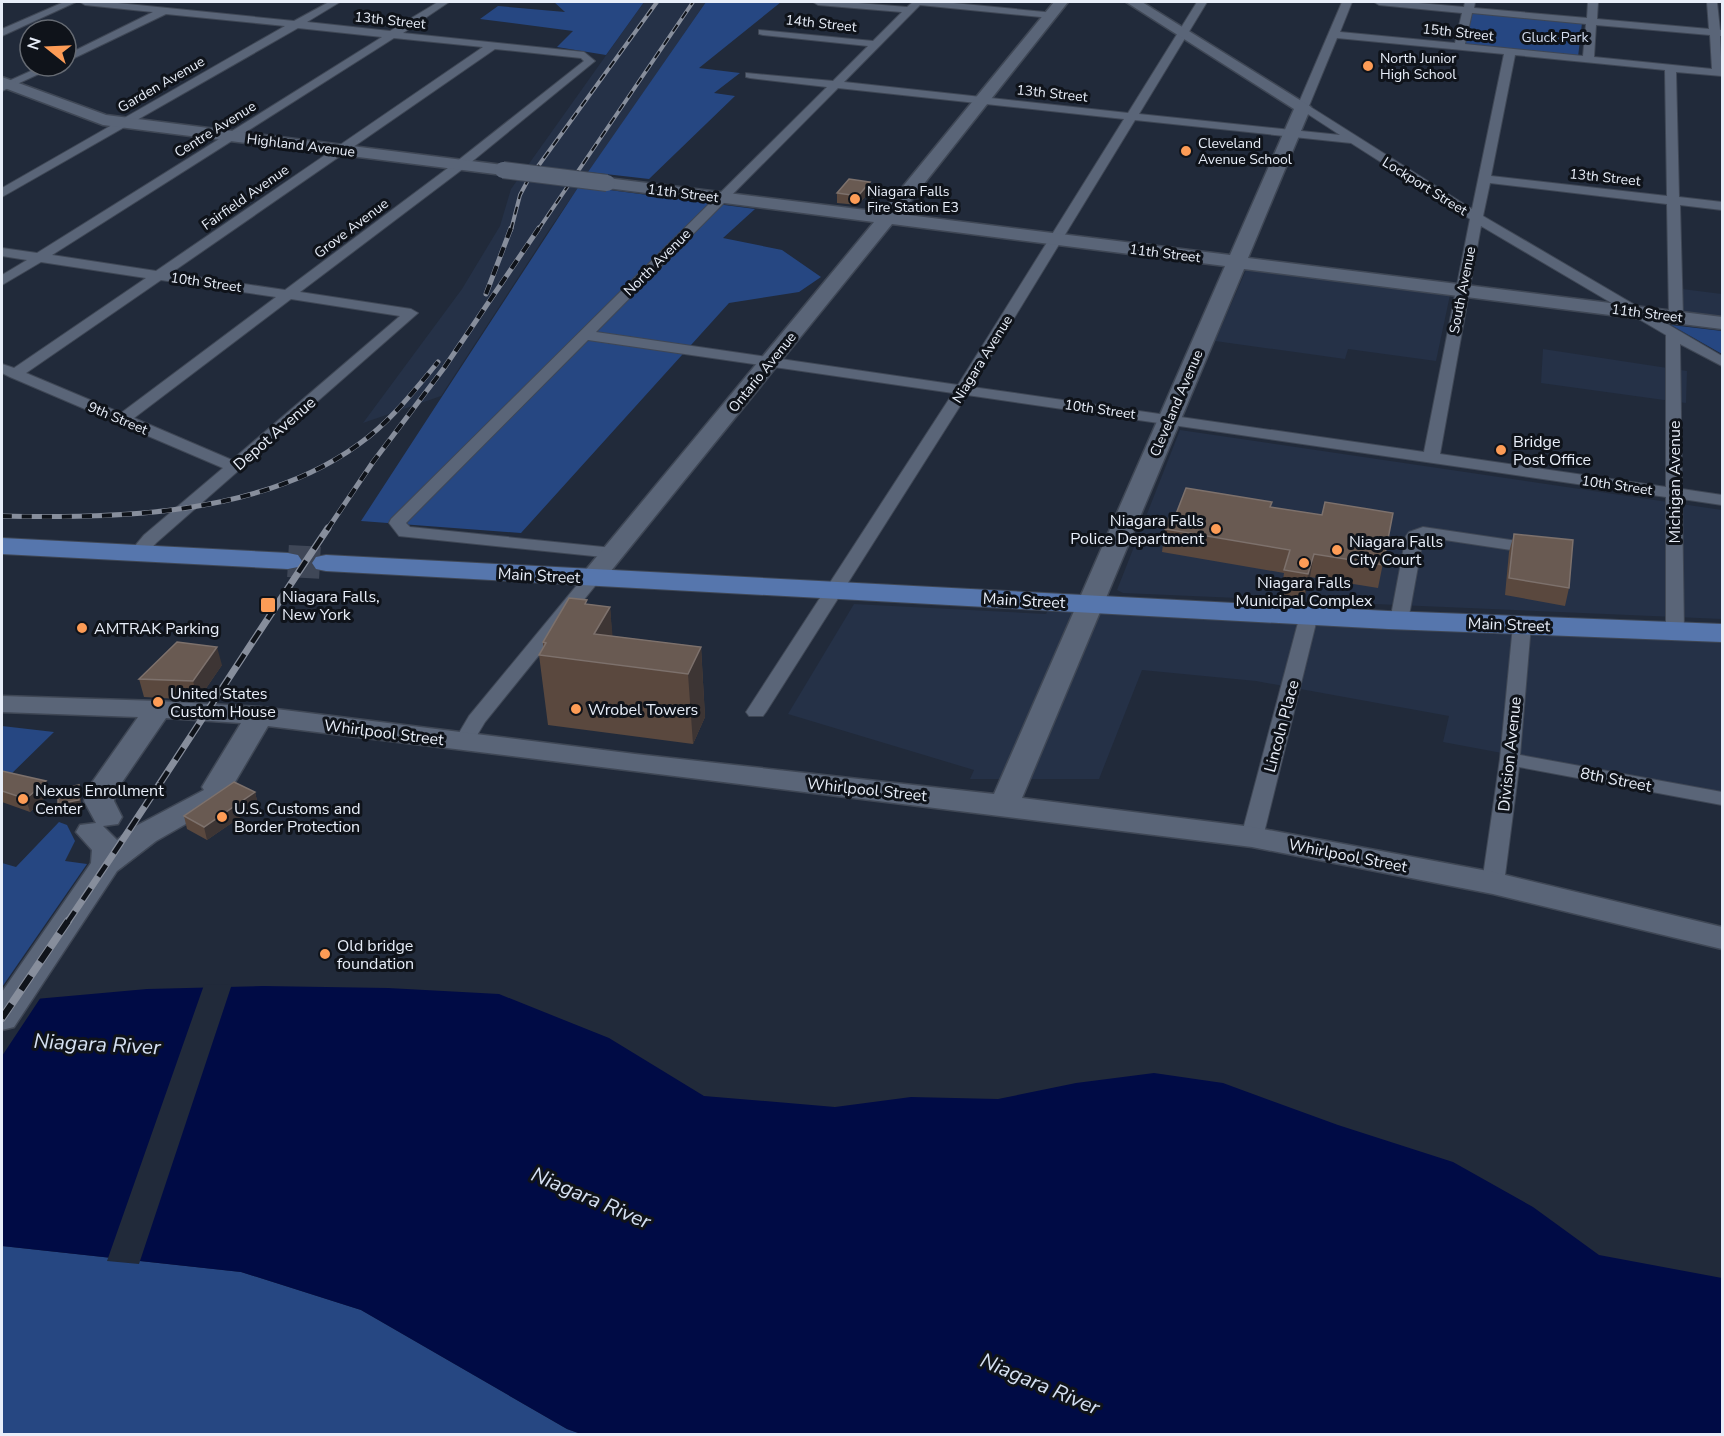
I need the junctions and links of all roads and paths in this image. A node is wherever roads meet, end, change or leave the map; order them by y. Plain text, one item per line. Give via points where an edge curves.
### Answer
1 (71, 2) edge
2 (85, 2) edge
3 (184, 2) edge
4 (335, 2) edge
5 (444, 2) edge
6 (818, 2) edge
7 (1133, 2) edge
8 (1202, 2) edge
9 (1347, 2) edge
10 (1379, 2) edge
11 (1593, 2) edge
12 (1712, 2) edge
13 (915, 4) edge
14 (1468, 6) edge
15 (1056, 8) edge
16 (165, 10) junction
17 (1591, 21) junction
18 (295, 24) junction
19 (763, 32) dead end
20 (1184, 32) junction
21 (2, 33) edge
22 (1718, 33) edge
23 (1333, 34) junction
24 (390, 35) junction
25 (875, 44) junction
26 (492, 46) junction
27 (1459, 47) junction
28 (1510, 52) junction
29 (78, 53) edge
30 (584, 55) joint
31 (1588, 59) junction
32 (1670, 67) junction
33 (1720, 72) edge
34 (750, 75) dead end
35 (22, 78) edge
36 (836, 84) junction
37 (5, 85) edge
38 (981, 100) junction
39 (1303, 107) junction
40 (1131, 116) junction
41 (122, 123) junction
42 (1291, 134) junction
43 (231, 137) junction
44 (1351, 140) junction
45 (341, 149) junction
46 (460, 165) junction
47 (1484, 179) junction
48 (608, 183) joint
49 (2, 193) edge
50 (722, 198) junction
51 (1673, 200) junction
52 (1722, 206) edge
53 (886, 218) junction
54 (1476, 218) junction
55 (1056, 239) junction
56 (2, 252) edge
57 (39, 258) junction
58 (1236, 262) junction
59 (158, 275) junction
60 (2, 281) edge
61 (1462, 290) junction
62 (288, 294) junction
63 (1635, 312) junction
64 (411, 313) joint
65 (1722, 323) edge
66 (1675, 325) junction
67 (585, 335) junction
68 (771, 362) junction
69 (1722, 362) edge
70 (8, 371) edge
71 (963, 389) junction
72 (1169, 419) junction
73 (122, 420) junction
74 (1431, 458) junction
75 (235, 468) junction
76 (1674, 493) junction
77 (1722, 500) edge
78 (2, 546) edge
79 (1540, 549) edge
80 (138, 553) junction
81 (613, 553) junction
82 (288, 561) tunnel mouth
83 (326, 563) tunnel mouth
84 (593, 577) junction
85 (834, 591) junction
86 (1090, 603) junction
87 (1309, 615) junction
88 (1400, 621) junction
89 (1522, 625) junction
90 (1675, 631) junction
91 (1722, 633) edge
92 (2, 704) edge
93 (158, 709) junction
94 (756, 712) dead end
95 (260, 716) junction
96 (462, 742) junction
97 (1510, 759) junction
98 (1722, 799) edge
99 (1004, 805) junction
100 (100, 829) junction
101 (1252, 837) junction
102 (1493, 882) junction
103 (1722, 938) edge
104 (2, 1018) edge

1 - 21 street
2 - 16 street, 13th Street
3 - 16 street
4 - 18 street, Garden Avenue
5 - 24 street, Centre Avenue
6 - 13 street
7 - 20 street, Lockport Street
8 - 20 street, Niagara Avenue
9 - 23 street, Cleveland Avenue
10 - 14 street
11 - 17 street
12 - 22 street
13 - 15 street
13 - 25 street, North Avenue
14 - 17 street
14 - 27 street
15 - 38 street, Ontario Avenue
16 - 18 street, 13th Street
16 - 29 street
17 - 22 street
17 - 31 street
18 - 24 street, 13th Street
18 - 41 street, Garden Avenue
19 - 25 street, 14th Street
20 - 39 street, Lockport Street
20 - 40 street, Niagara Avenue
22 - 33 street
23 - 27 street, 15th Street
23 - 39 street, Cleveland Avenue
24 - 26 street, 13th Street
24 - 43 street, Centre Avenue
25 - 36 street, North Avenue
26 - 30 street, 13th Street
26 - 45 street, Fairfield Avenue
27 - 28 street, 15th Street
28 - 31 street, 15th Street
28 - 47 street, South Avenue
30 - 46 street, Grove Avenue via 590,61
31 - 32 street, 15th Street
32 - 33 street, 15th Street
32 - 51 street, Michigan Avenue
34 - 36 street, 13th Street
35 - 37 street
36 - 38 street, 13th Street
36 - 50 street, North Avenue
37 - 41 street, Highland Avenue via 103,120
38 - 40 street, 13th Street
38 - 53 street, Ontario Avenue
39 - 42 street, Cleveland Avenue
39 - 44 street, Lockport Street
40 - 42 street, 13th Street
40 - 55 street, Niagara Avenue
41 - 43 street, Highland Avenue
41 - 49 street, Garden Avenue
42 - 44 street, 13th Street
42 - 58 street, Cleveland Avenue
43 - 45 street, Highland Avenue
43 - 57 street, Centre Avenue
44 - 54 street, Lockport Street
45 - 46 street, Highland Avenue
45 - 59 street, Fairfield Avenue
46 - 48 street, Highland Avenue, bridge
46 - 62 street, Grove Avenue
47 - 51 street, 13th Street
47 - 54 street, South Avenue
48 - 50 street, 11th Street
50 - 53 street, 11th Street
50 - 67 street, North Avenue
51 - 52 street, 13th Street
51 - 66 street, Michigan Avenue
53 - 55 street, 11th Street
53 - 68 street, Ontario Avenue
54 - 61 street, South Avenue
54 - 63 street, Lockport Street
55 - 58 street, 11th Street
55 - 71 street, Niagara Avenue
56 - 57 street, 10th Street
57 - 59 street, 10th Street
57 - 60 street, Centre Avenue
58 - 61 street, 11th Street
58 - 72 street, Cleveland Avenue
59 - 62 street, 10th Street
59 - 70 street, Fairfield Avenue
61 - 63 street, 11th Street
61 - 74 street, South Avenue
62 - 64 street, 10th Street
62 - 73 street, Grove Avenue
63 - 66 street, 11th Street
64 - 75 street, Depot Avenue
65 - 66 street, 11th Street
66 - 69 street
66 - 76 street, Michigan Avenue
67 - 68 street, 10th Street
67 - 81 street, North Avenue via 397,523 405,532
68 - 71 street, 10th Street
68 - 81 street, Ontario Avenue
70 - 73 street, 9th Street
71 - 72 street, 10th Street
71 - 85 street, Niagara Avenue
72 - 74 street, 10th Street
72 - 86 street, Cleveland Avenue
73 - 75 street, 9th Street
74 - 76 street, 10th Street
75 - 80 street, Depot Avenue
76 - 77 street, 10th Street
76 - 90 street, Michigan Avenue
78 - 80 main road
79 - 88 street via 1423,532 1415,536
80 - 82 main road
81 - 84 street, Ontario Avenue
83 - 84 main road, Main Street
84 - 85 main road, Main Street
84 - 96 street, Ontario Avenue
85 - 86 main road, Main Street
85 - 94 street, Niagara Avenue
86 - 87 main road, Main Street
86 - 99 street, Cleveland Avenue
87 - 88 main road, Main Street
87 - 101 street, Lincoln Place
88 - 89 main road, Main Street
89 - 90 main road, Main Street
89 - 97 street, Division Avenue
90 - 91 main road, Main Street
92 - 93 street, Whirlpool Street
93 - 95 street, Whirlpool Street
93 - 100 street via 105,784
95 - 96 street, Whirlpool Street
95 - 100 street via 213,793 145,834
96 - 99 street, Whirlpool Street
97 - 98 street, 8th Street
97 - 102 street, Division Avenue
99 - 101 street, Whirlpool Street
100 - 104 street
101 - 102 street, Whirlpool Street
102 - 103 street, Whirlpool Street

